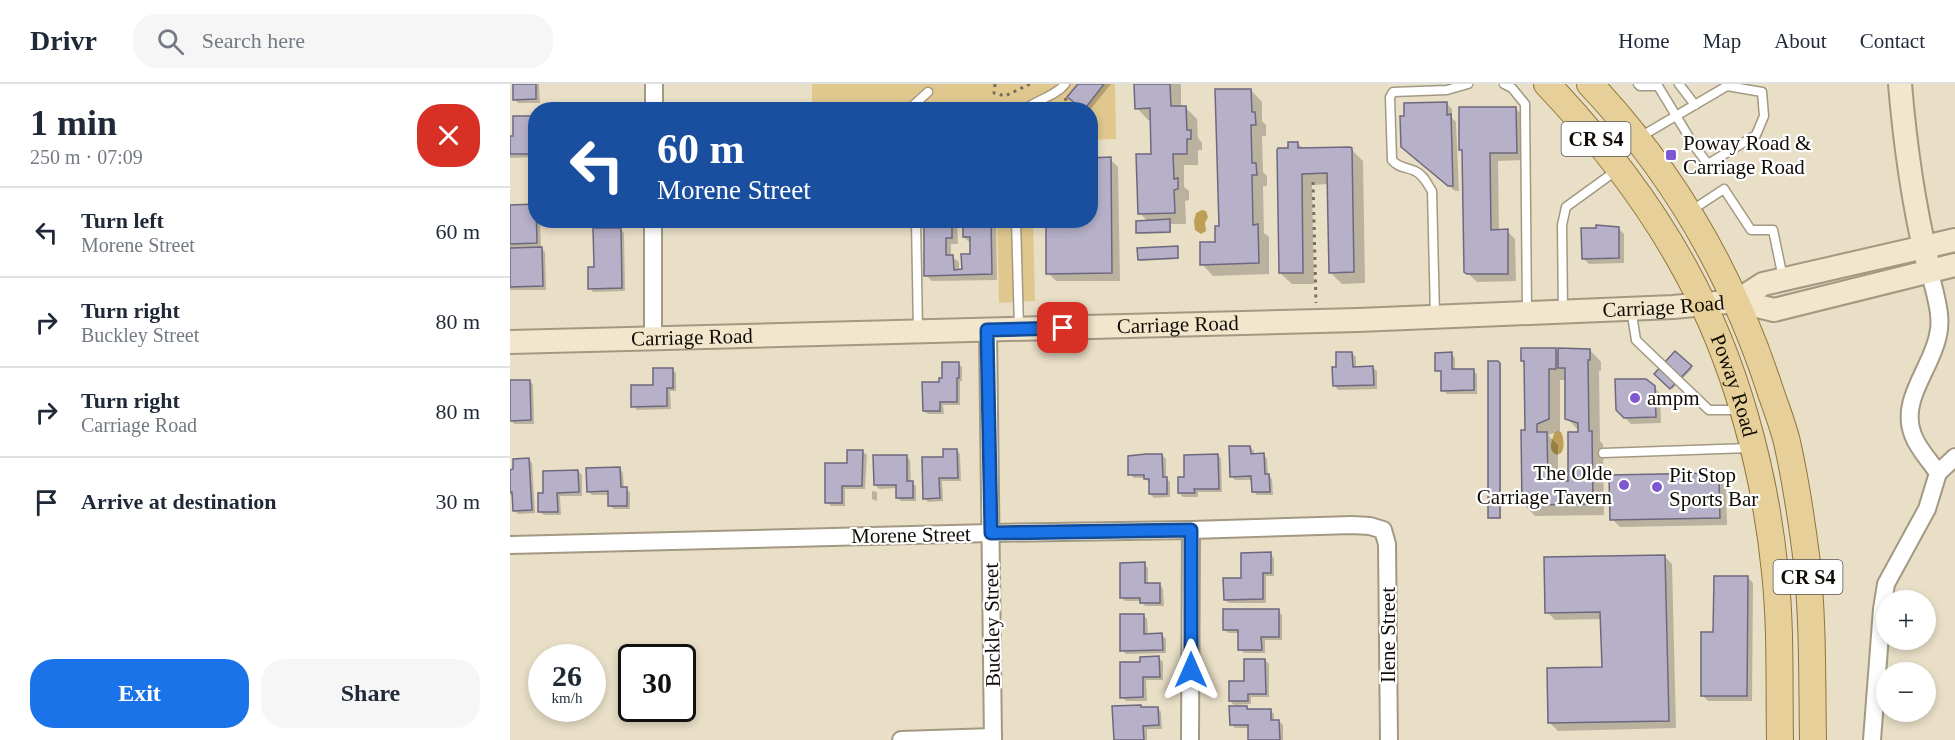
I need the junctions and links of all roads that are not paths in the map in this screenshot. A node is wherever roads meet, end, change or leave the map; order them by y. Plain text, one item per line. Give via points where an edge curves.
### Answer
1 (654, 84) edge
2 (1468, 84) edge
3 (1504, 84) edge
4 (1523, 84) edge
5 (1547, 84) edge
6 (1590, 84) edge
7 (1638, 84) edge
8 (1679, 84) edge
9 (1900, 84) edge
10 (1727, 85) edge
11 (1063, 87) edge
12 (928, 92) dead end
13 (1515, 92) junction
14 (654, 102) edge
15 (917, 102) edge
16 (1038, 102) edge
17 (1695, 105) junction
18 (1676, 116) junction
19 (1637, 138) junction
20 (1619, 168) junction
21 (1689, 212) junction
22 (653, 228) edge
23 (916, 228) edge
24 (1016, 228) edge
25 (1955, 240) edge
26 (1924, 247) junction
27 (1955, 265) edge
28 (1930, 272) junction
29 (1783, 279) junction
30 (1737, 301) junction
31 (1703, 304) junction
32 (1631, 309) junction
33 (1563, 312) junction
34 (1527, 313) junction
35 (1435, 317) junction
36 (1019, 329) junction
37 (987, 330) junction
38 (918, 331) junction
39 (653, 338) junction
40 (510, 342) edge
41 (1742, 410) junction
42 (1754, 448) junction
43 (1603, 453) dead end
44 (1955, 457) edge
45 (1938, 473) junction
46 (1191, 530) junction
47 (1383, 530) joint
48 (991, 533) junction
49 (510, 545) edge
50 (993, 739) edge
51 (901, 740) edge
52 (1190, 740) edge
53 (1389, 740) edge
54 (1780, 740) edge
55 (1813, 740) edge
56 (1872, 740) edge

1 - 14 street
2 - 35 lane via 1447,90 1393,92 1390,97 1392,160 1416,171 1432,191
3 - 13 lane
4 - 13 lane
5 - 20 main road, Poway Road / CR S4
6 - 19 main road, Poway Road / CR S4
7 - 18 lane via 1658,86
8 - 17 lane
9 - 26 street via 1913,197
10 - 17 lane
10 - 18 lane via 1762,92 1764,116 1756,135 1708,164
11 - 16 lane
12 - 15 lane
13 - 34 lane via 1525,108
17 - 18 lane
18 - 19 lane
19 - 21 main road, Poway Road / CR S4
20 - 31 main road, Poway Road / CR S4 via 1676,251
20 - 33 lane via 1563,213
21 - 29 lane via 1724,189 1751,230 1773,230
21 - 30 main road, Poway Road / CR S4
22 - 39 street
23 - 38 lane
24 - 36 lane
25 - 26 street, Carriage Road
26 - 28 street
26 - 29 street, Carriage Road
27 - 28 street, Carriage Road
28 - 30 street, Carriage Road via 1774,310
28 - 45 street via 1939,335 1913,396 1910,427
29 - 30 street, Carriage Road via 1763,284
30 - 31 street, Carriage Road
30 - 55 main road, Poway Road / CR S4 via 1786,441 1800,517 1810,610
31 - 32 street, Carriage Road
31 - 41 main road, Poway Road / CR S4
32 - 33 street, Carriage Road
32 - 41 lane via 1636,340 1709,410
33 - 34 street, Carriage Road
34 - 35 street, Carriage Road
35 - 36 street, Carriage Road
36 - 37 street, Carriage Road
37 - 38 street, Carriage Road
37 - 48 street, Buckley Street
38 - 39 street, Carriage Road
39 - 40 street, Carriage Road
41 - 42 main road, Poway Road / CR S4
42 - 43 lane
42 - 54 main road, Poway Road / CR S4 via 1775,573
44 - 45 street
45 - 56 street via 1927,509 1886,584
46 - 47 street, Morene Street via 1352,525
46 - 48 street, Morene Street
46 - 52 street
47 - 53 street, Ilene Street via 1387,544
48 - 49 street, Morene Street
48 - 50 street, Buckley Street
50 - 51 street

